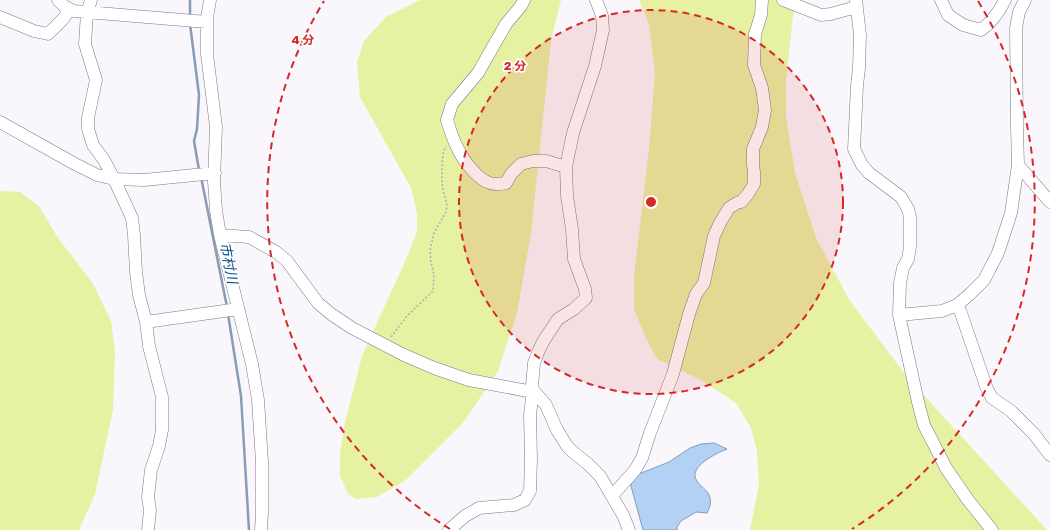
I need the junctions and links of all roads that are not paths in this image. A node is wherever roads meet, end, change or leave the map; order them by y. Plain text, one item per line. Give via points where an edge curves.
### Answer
1 (58, 0) edge
2 (92, 0) edge
3 (210, 0) edge
4 (524, 0) edge
5 (596, 0) edge
6 (762, 0) edge
7 (783, 0) edge
8 (941, 0) edge
9 (1005, 0) edge
10 (1025, 0) edge
11 (856, 3) edge
12 (70, 9) junction
13 (87, 13) junction
14 (0, 17) edge
15 (207, 22) junction
16 (0, 122) edge
17 (1018, 165) junction
18 (566, 167) junction
19 (215, 173) junction
20 (114, 179) junction
21 (1050, 202) edge
22 (220, 235) junction
23 (956, 304) junction
24 (238, 309) junction
25 (899, 315) junction
26 (146, 322) junction
27 (533, 390) junction
28 (1050, 455) edge
29 (612, 496) junction
30 (148, 530) edge
31 (261, 530) edge
32 (450, 530) edge
33 (629, 530) edge
34 (992, 530) edge

1 - 12 street
2 - 13 street
3 - 15 street
4 - 18 street via 506,24 478,73 452,104 447,120 458,150 470,167 490,183 506,183 521,164 533,161 546,161
5 - 18 street via 602,16 602,30 595,66 573,133
6 - 29 street via 761,15 755,34 754,65 762,88 765,110 762,127 753,149 754,184 741,202 729,208 720,222 714,236 704,283 696,294 673,374 642,458
7 - 11 street via 821,15 831,14
8 - 9 street via 948,15 963,25 981,30 999,12
10 - 17 street via 1019,12 1016,28
11 - 25 street via 860,48 854,148 869,173 900,197 910,217 910,247 900,283
12 - 13 street
12 - 14 street via 48,34
13 - 15 street
13 - 20 street via 85,44 96,80 88,129 94,145
15 - 19 street via 207,54 216,127
16 - 20 street via 97,175
17 - 21 street
17 - 23 street via 1011,213 998,253 984,280
18 - 27 street via 566,196 574,259 586,298 558,319 544,340 534,363
19 - 20 street via 144,180
19 - 22 street
20 - 26 street via 132,218 139,295
22 - 24 street
22 - 27 street via 249,237 276,252 287,261 318,303 331,314 404,355 469,380
23 - 25 street via 942,310
23 - 28 street via 992,398 1011,411
24 - 26 street
24 - 31 street via 258,400 262,462
25 - 34 street via 924,424 946,468
26 - 30 street via 149,346 162,397 162,430 151,470 148,496
27 - 29 street via 546,405 567,446 600,476
27 - 32 street via 530,416 530,491 525,500 514,506 479,508 465,516
29 - 33 street via 624,514

